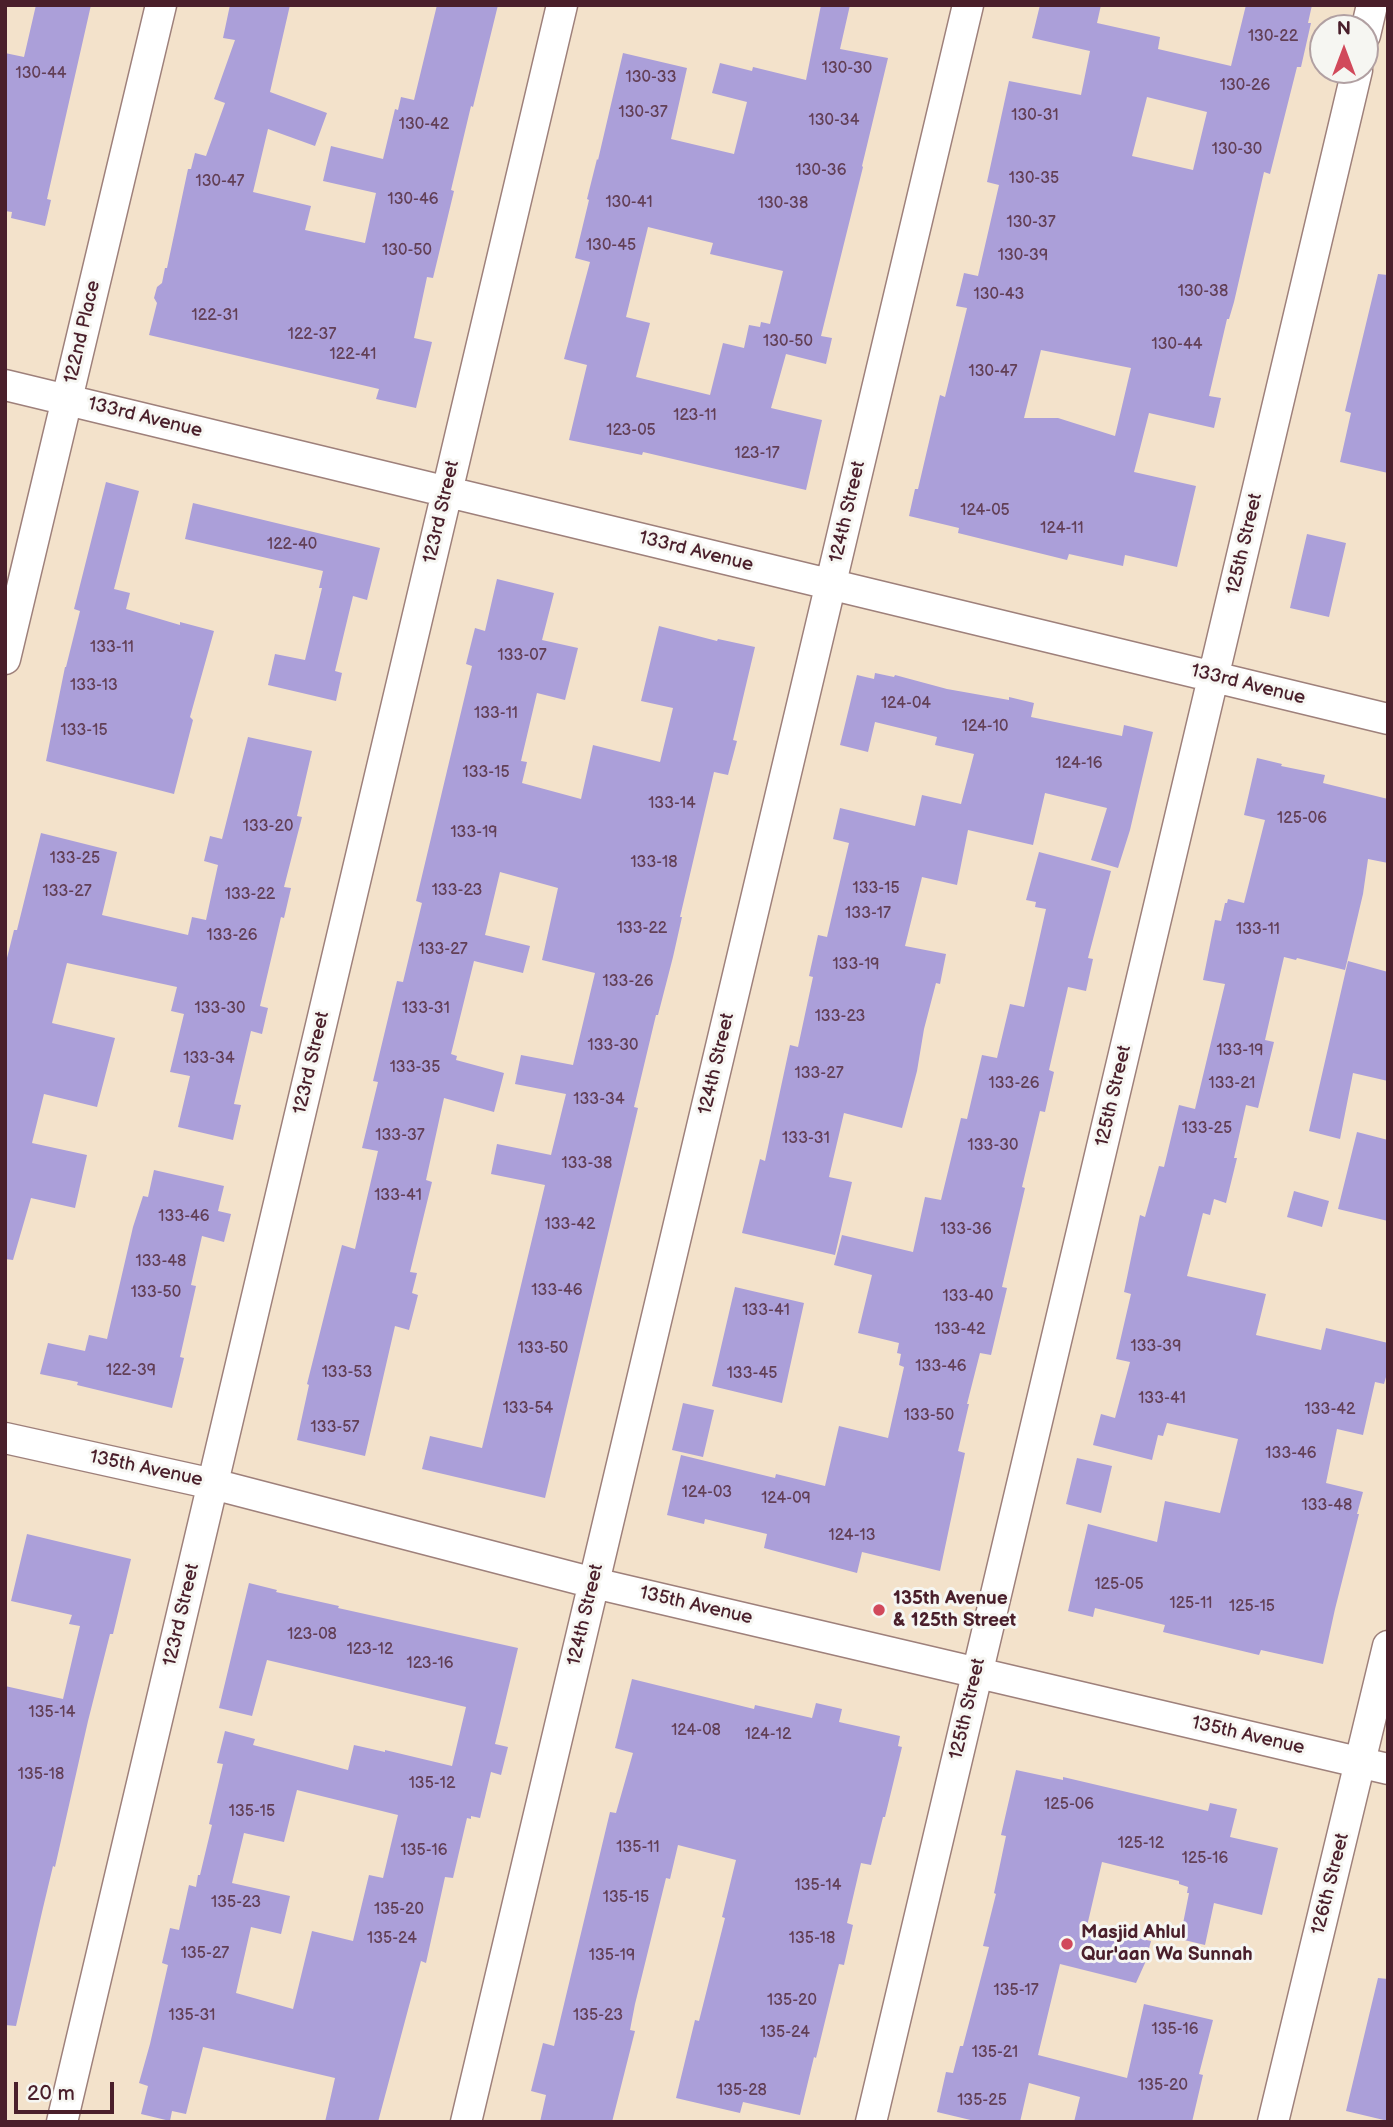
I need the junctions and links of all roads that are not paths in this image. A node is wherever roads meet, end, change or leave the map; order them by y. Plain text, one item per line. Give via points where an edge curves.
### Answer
1 (160, 5) edge
2 (562, 5) edge
3 (968, 5) edge
4 (1354, 84) edge
5 (5, 385) edge
6 (67, 400) junction
7 (447, 491) junction
8 (831, 584) junction
9 (5, 659) edge
10 (1214, 677) junction
11 (1388, 719) edge
12 (5, 1438) edge
13 (213, 1483) junction
14 (594, 1583) junction
15 (1388, 1646) edge
16 (977, 1672) junction
17 (1374, 1765) edge
18 (62, 2122) edge
19 (466, 2122) edge
20 (871, 2122) edge
21 (1273, 2122) edge

1 - 6 street, 122nd Place
2 - 7 street, 123rd Street
3 - 8 street, 124th Street
4 - 10 street, 125th Street
5 - 6 street, 133rd Avenue
6 - 7 street, 133rd Avenue
6 - 9 street, 122nd Place
7 - 8 street, 133rd Avenue
7 - 13 street, 123rd Street
8 - 10 street, 133rd Avenue
8 - 14 street, 124th Street
10 - 11 street, 133rd Avenue
10 - 16 street, 125th Street
12 - 13 street, 135th Avenue
13 - 14 street, 135th Avenue
13 - 18 street, 123rd Street
14 - 16 street, 135th Avenue
14 - 19 street, 124th Street
15 - 17 street, 126th Street
16 - 17 street, 135th Avenue
16 - 20 street, 125th Street
17 - 21 street, 126th Street

